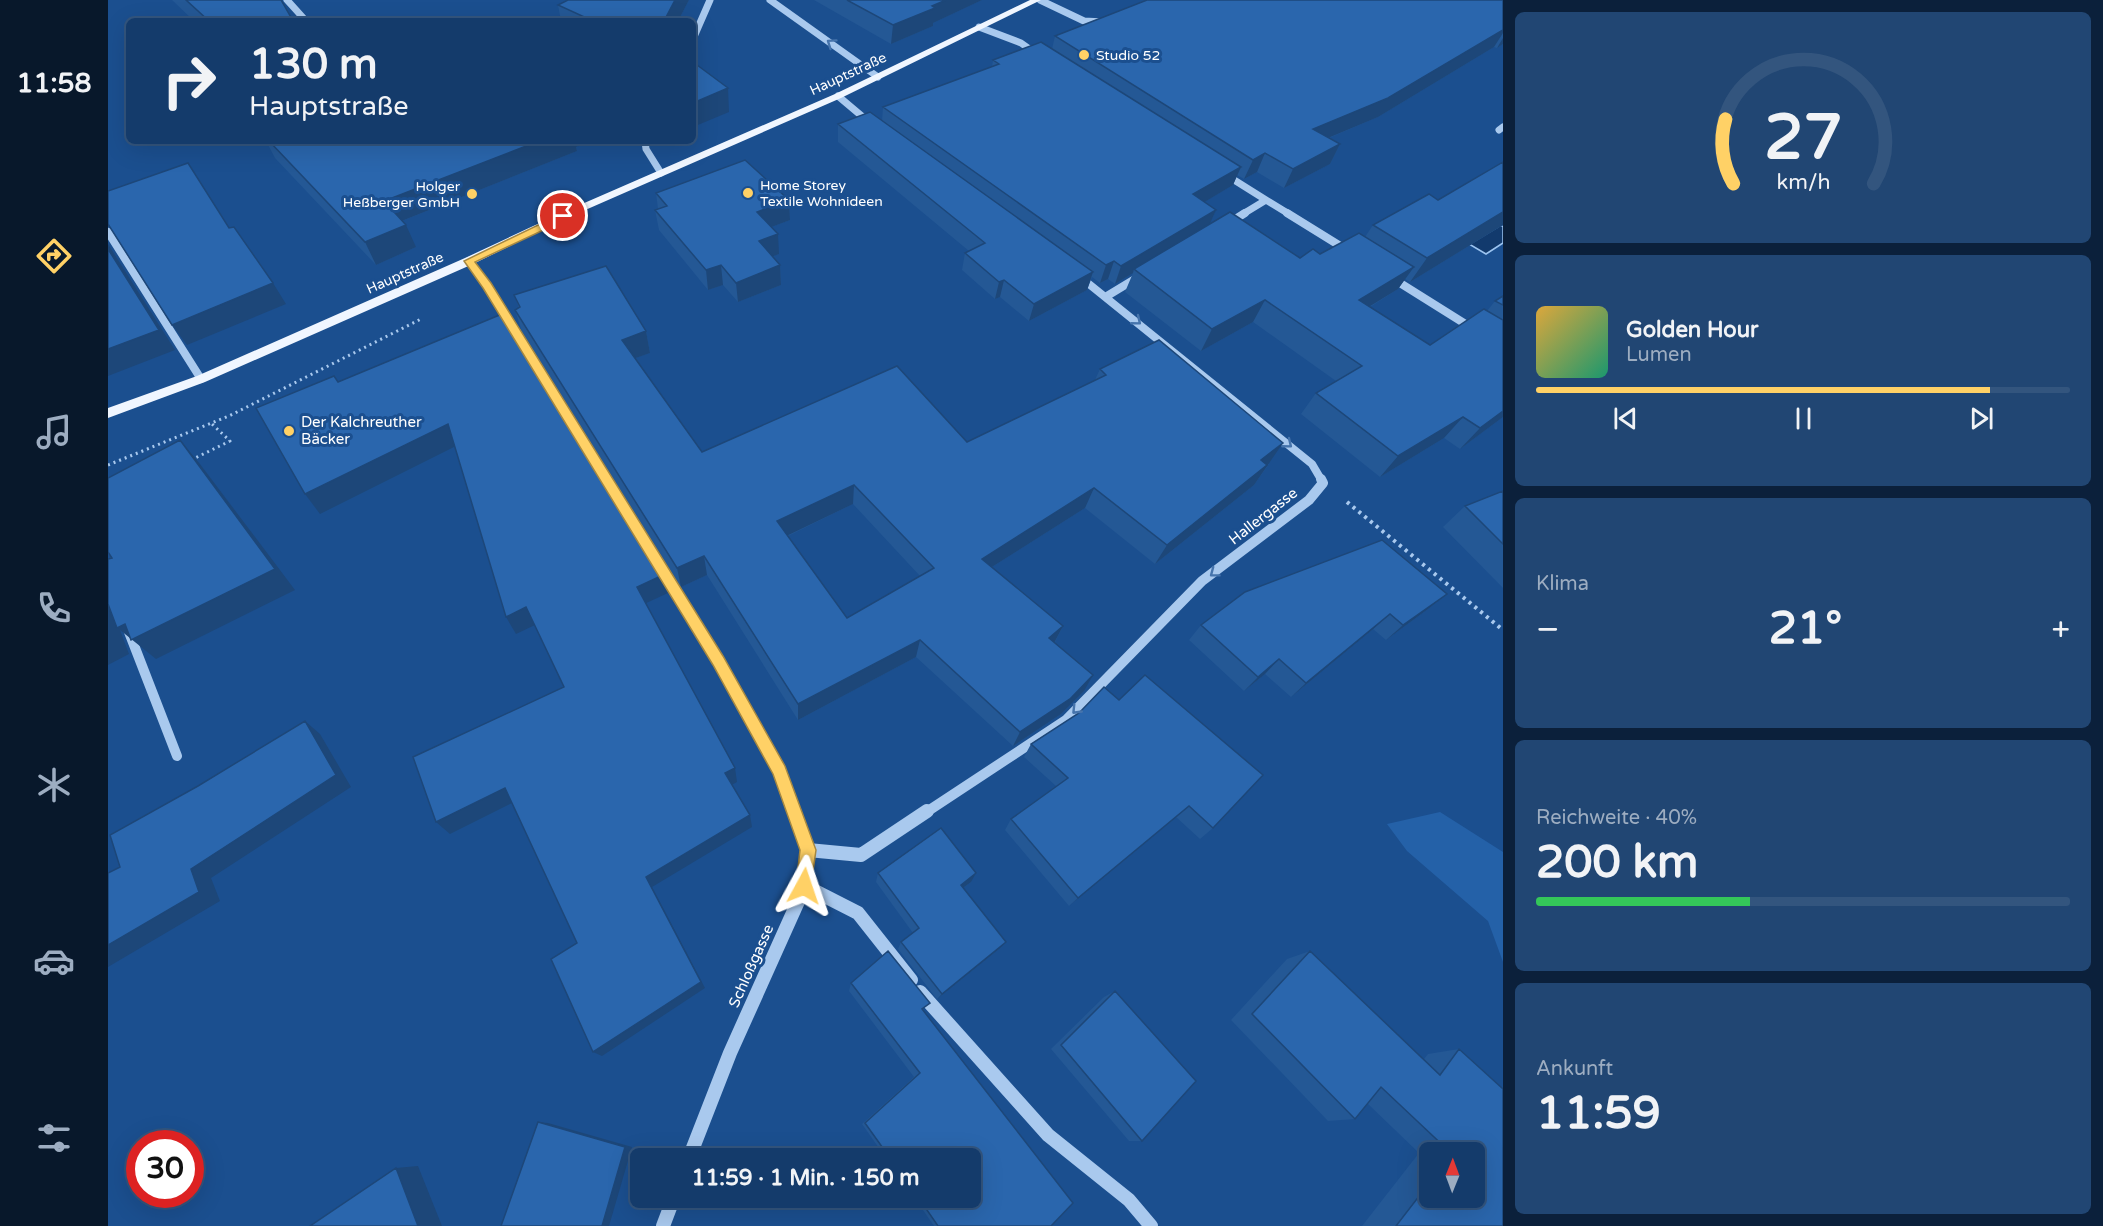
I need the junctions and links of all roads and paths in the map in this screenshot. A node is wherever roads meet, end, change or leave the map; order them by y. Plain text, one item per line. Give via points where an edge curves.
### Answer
1 (287, 0) edge
2 (710, 0) edge
3 (770, 0) edge
4 (1039, 0) edge
5 (303, 18) edge
6 (1112, 20) edge
7 (979, 27) junction
8 (696, 32) edge
9 (1050, 62) edge
10 (878, 77) junction
11 (838, 96) junction
12 (882, 132) edge
13 (645, 144) edge
14 (1217, 169) edge
15 (661, 173) junction
16 (1266, 200) junction
17 (1216, 230) edge
18 (108, 232) edge
19 (1355, 255) edge
20 (469, 261) junction
21 (1069, 269) edge
22 (1147, 272) edge
23 (1385, 274) edge
24 (1107, 296) junction
25 (425, 317) dead end
26 (1483, 335) edge
27 (201, 379) junction
28 (108, 413) edge
29 (212, 423) junction
30 (173, 438) junction
31 (178, 446) edge
32 (184, 454) edge
33 (108, 465) edge
34 (1323, 483) junction
35 (121, 612) edge
36 (1503, 630) edge
37 (177, 756) dead end
38 (808, 850) junction
39 (804, 886) junction
40 (693, 1148) edge
41 (670, 1208) edge
42 (663, 1226) edge
43 (1151, 1226) edge

1 - 5 street
2 - 8 street
10 -> 3 street
4 - 6 street via 1084,21
4 - 7 main road, Hauptstraße
7 - 9 street via 1021,44
7 - 10 main road, Hauptstraße
10 - 11 main road, Hauptstraße
11 - 12 street
11 - 15 main road, Hauptstraße
13 - 15 street
14 - 16 street
15 - 20 main road, Hauptstraße
16 - 17 street
16 - 19 street
18 - 27 street
20 - 27 main road, Hauptstraße
20 - 38 street, Schloßgasse via 718,660 780,771
21 - 24 street
22 - 24 street
23 - 26 street
24 -> 34 street via 1312,464
25 - 29 path
27 - 28 main road, Hauptstraße
29 - 30 path
29 - 32 path via 230,441 189,461
30 - 31 path
30 - 33 path
34 - 36 path
34 -> 38 street, Hallergasse via 1309,500 1202,581 1066,720 861,855
35 - 37 street
38 - 39 street, Schloßgasse
39 - 40 street, Schloßgasse
39 - 43 street via 858,913 931,1006 1048,1135 1130,1200
41 - 42 street

